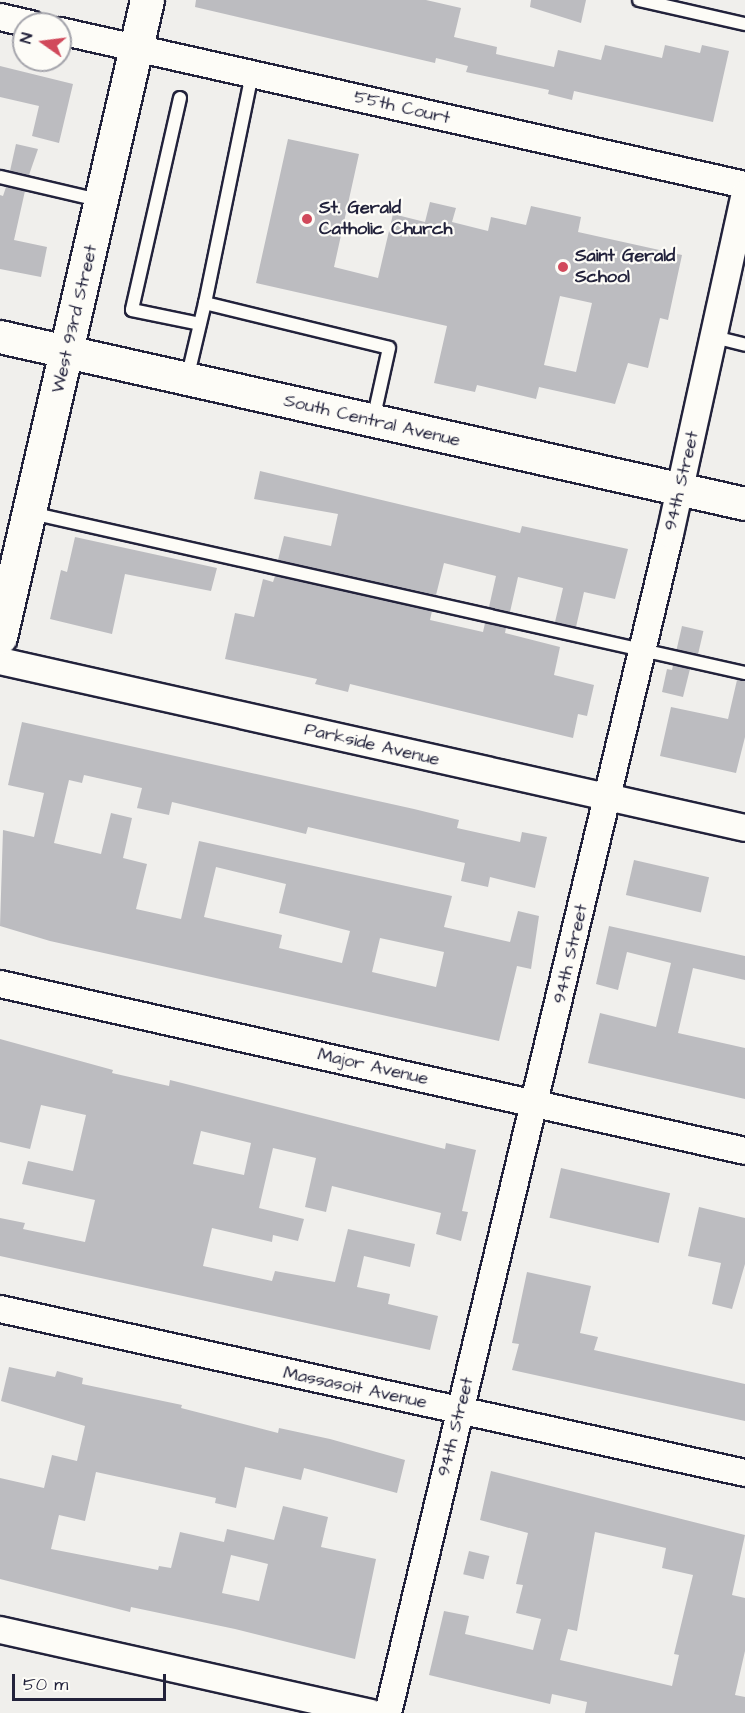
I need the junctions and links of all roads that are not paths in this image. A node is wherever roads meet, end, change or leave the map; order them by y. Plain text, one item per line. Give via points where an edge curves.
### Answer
1 (639, 0) edge
2 (142, 3) edge
3 (745, 24) edge
4 (72, 34) edge
5 (136, 48) junction
6 (252, 74) junction
7 (180, 98) dead end
8 (0, 177) edge
9 (745, 185) edge
10 (745, 194) edge
11 (102, 200) junction
12 (205, 303) junction
13 (200, 324) junction
14 (0, 337) edge
15 (714, 338) junction
16 (745, 345) edge
17 (68, 352) junction
18 (188, 379) junction
19 (372, 421) junction
20 (680, 490) junction
21 (745, 504) edge
22 (30, 513) junction
23 (0, 637) edge
24 (642, 650) junction
25 (0, 661) edge
26 (745, 674) edge
27 (607, 798) junction
28 (745, 828) edge
29 (0, 984) edge
30 (536, 1103) junction
31 (745, 1151) edge
32 (0, 1309) edge
33 (460, 1411) junction
34 (745, 1473) edge
35 (0, 1630) edge
36 (355, 1711) edge
37 (388, 1713) edge

1 - 3 lane
2 - 5 main road, West 93rd Street
4 - 5 street, 55th Court
5 - 6 street, 55th Court
5 - 11 main road, West 93rd Street
6 - 9 street, 55th Court
6 - 12 lane
7 - 13 lane via 132,310
8 - 11 lane
10 - 15 street, 94th Street
11 - 17 main road, West 93rd Street
12 - 13 lane
12 - 19 lane via 389,348
13 - 18 lane
14 - 17 street, South Central Avenue
15 - 16 lane
15 - 20 street, 94th Street
17 - 18 street, South Central Avenue
17 - 22 main road, West 93rd Street
18 - 19 street, South Central Avenue
19 - 20 street, South Central Avenue
20 - 21 street, South Central Avenue
20 - 24 street, 94th Street
22 - 23 main road, West 93rd Street
22 - 24 lane
24 - 26 lane
24 - 27 street, 94th Street
25 - 27 street, Parkside Avenue
27 - 28 street, Parkside Avenue
27 - 30 street, 94th Street
29 - 30 street, Major Avenue
30 - 31 street, Major Avenue
30 - 33 street, 94th Street
32 - 33 street, Massasoit Avenue
33 - 34 street, Massasoit Avenue
33 - 37 street, 94th Street
35 - 36 street

